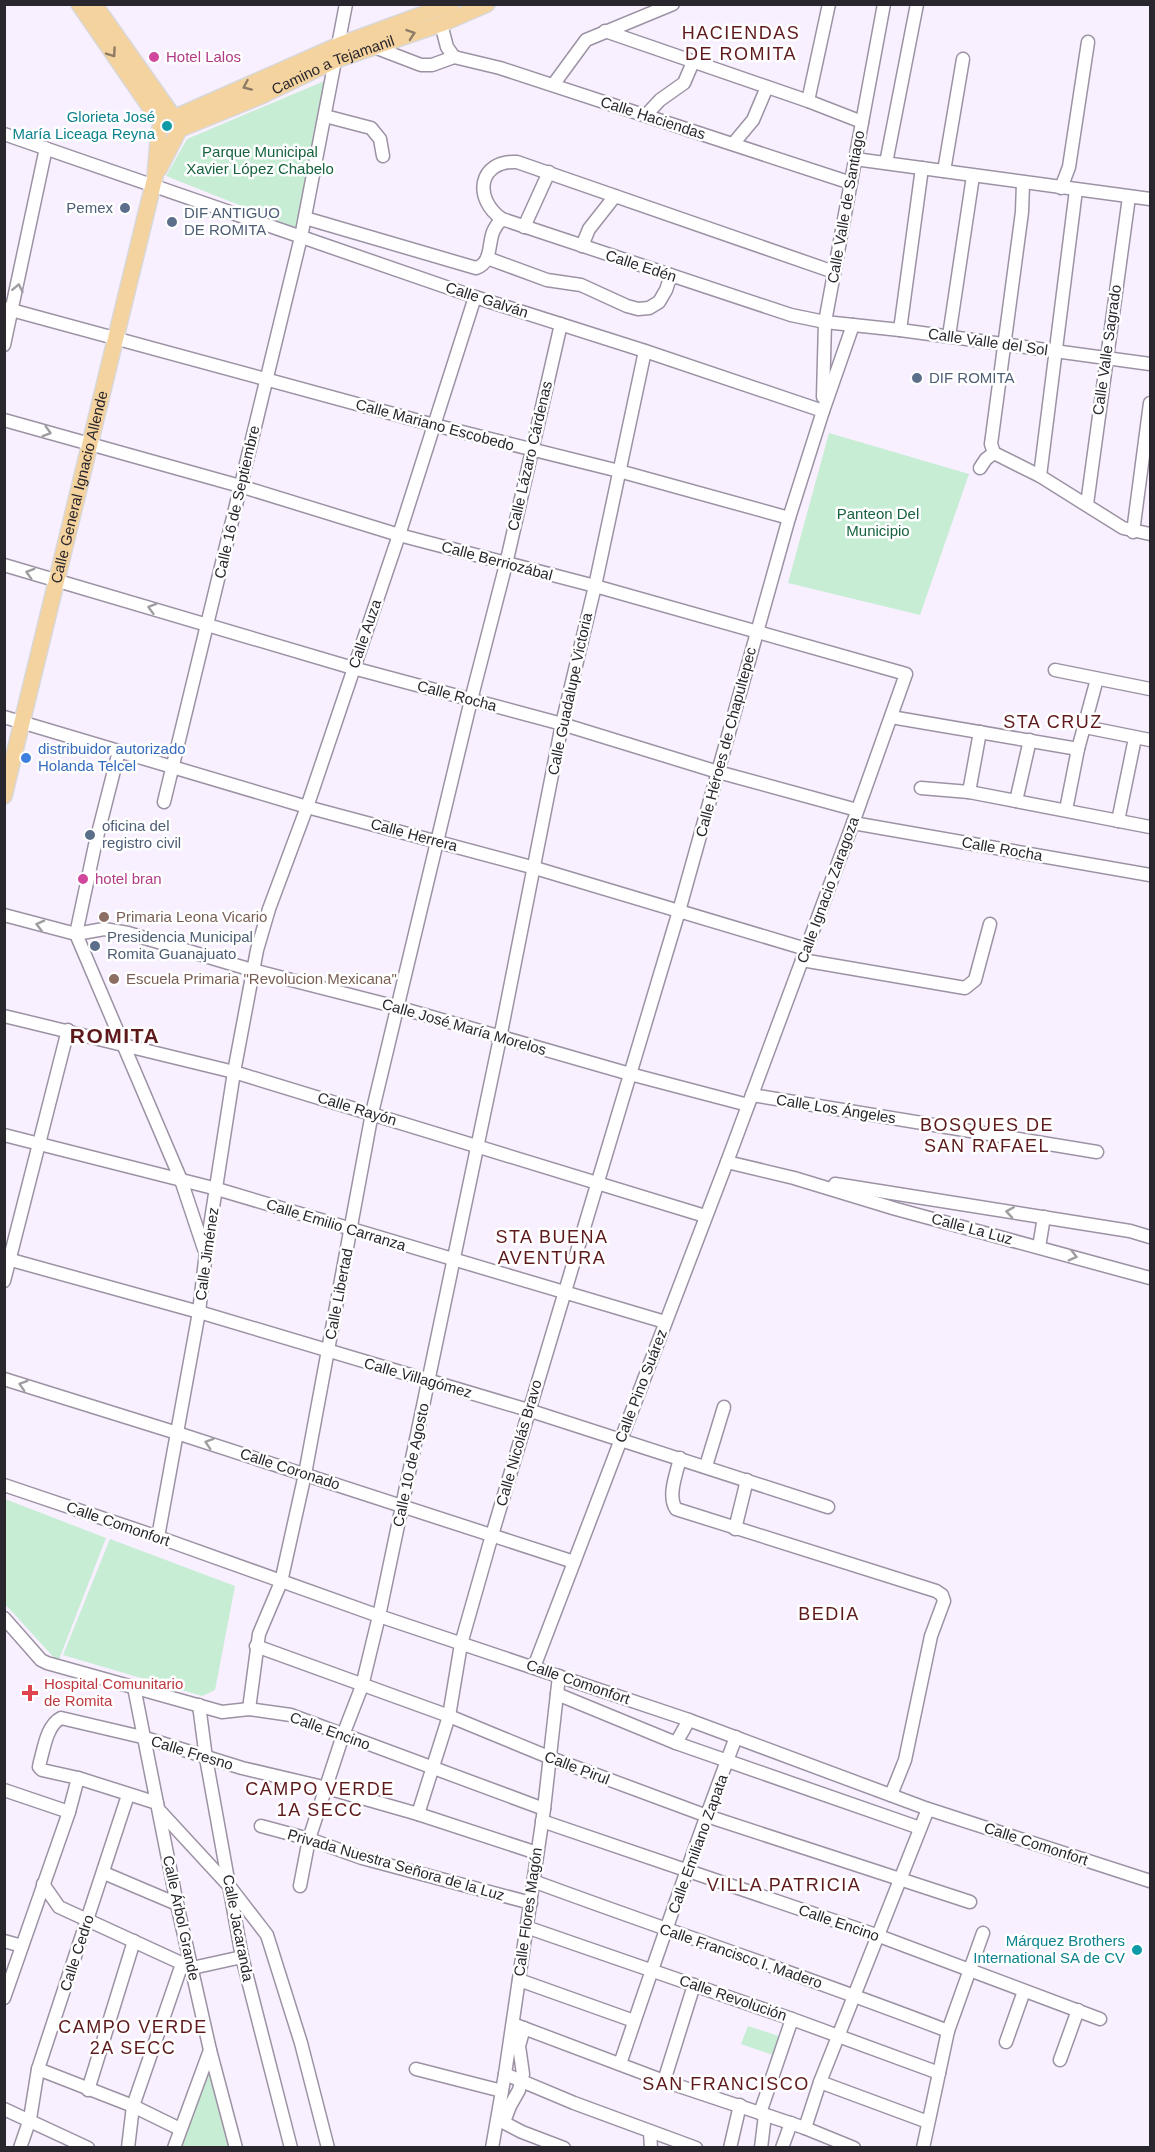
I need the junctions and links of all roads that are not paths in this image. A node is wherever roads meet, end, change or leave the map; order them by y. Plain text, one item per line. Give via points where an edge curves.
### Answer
1 (79, 4) edge
2 (94, 4) edge
3 (346, 4) edge
4 (451, 4) edge
5 (487, 4) edge
6 (673, 4) edge
7 (829, 4) edge
8 (884, 4) edge
9 (917, 4) edge
10 (441, 24) junction
11 (605, 31) junction
12 (1088, 42) dead end
13 (374, 47) junction
14 (337, 52) junction
15 (454, 57) junction
16 (963, 59) dead end
17 (693, 62) junction
18 (553, 84) junction
19 (767, 87) junction
20 (808, 101) junction
21 (646, 115) junction
22 (325, 116) junction
23 (861, 122) junction
24 (170, 123) junction
25 (4, 134) edge
26 (733, 144) junction
27 (46, 148) junction
28 (383, 156) dead end
29 (855, 159) junction
30 (886, 163) junction
31 (922, 168) junction
32 (944, 171) junction
33 (549, 172) junction
34 (973, 176) junction
35 (154, 181) junction
36 (851, 183) junction
37 (1023, 183) junction
38 (1061, 188) junction
39 (1076, 190) junction
40 (615, 196) junction
41 (1129, 197) junction
42 (1150, 199) edge
43 (305, 218) junction
44 (502, 219) junction
45 (524, 227) junction
46 (301, 237) junction
47 (582, 246) junction
48 (487, 258) junction
49 (834, 272) junction
50 (671, 275) junction
51 (476, 297) junction
52 (9, 309) edge
53 (825, 322) junction
54 (561, 324) junction
55 (853, 325) junction
56 (900, 330) junction
57 (949, 336) junction
58 (116, 338) junction
59 (1003, 344) junction
60 (4, 345) edge
61 (645, 351) junction
62 (1055, 351) junction
63 (1106, 358) junction
64 (1150, 364) edge
65 (266, 380) junction
66 (1150, 403) edge
67 (823, 411) junction
68 (4, 420) edge
69 (434, 425) junction
70 (89, 444) junction
71 (531, 449) junction
72 (994, 453) junction
73 (980, 468) dead end
74 (620, 471) junction
75 (1040, 476) junction
76 (240, 486) junction
77 (1087, 504) junction
78 (789, 518) junction
79 (1133, 532) junction
80 (1150, 534) edge
81 (399, 535) junction
82 (506, 564) junction
83 (4, 565) edge
84 (57, 580) junction
85 (595, 586) junction
86 (208, 625) junction
87 (756, 631) junction
88 (353, 668) junction
89 (1055, 670) dead end
90 (906, 674) joint
91 (1097, 679) junction
92 (1150, 689) edge
93 (471, 700) junction
94 (4, 717) edge
95 (891, 717) junction
96 (22, 723) junction
97 (562, 724) junction
98 (1085, 727) junction
99 (980, 732) junction
100 (1135, 738) junction
101 (1030, 740) junction
102 (1150, 740) edge
103 (1078, 749) junction
104 (119, 751) junction
105 (172, 766) junction
106 (718, 772) junction
107 (921, 788) dead end
108 (969, 792) junction
109 (4, 796) edge
110 (1016, 801) junction
111 (164, 802) dead end
112 (307, 807) junction
113 (857, 810) junction
114 (1066, 810) junction
115 (1118, 821) junction
116 (853, 823) junction
117 (1150, 826) edge
118 (439, 841) junction
119 (535, 868) junction
120 (1150, 875) edge
121 (679, 911) junction
122 (4, 915) edge
123 (990, 924) dead end
124 (76, 934) junction
125 (804, 954) junction
126 (252, 970) junction
127 (398, 1007) junction
128 (4, 1016) edge
129 (68, 1030) junction
130 (500, 1038) junction
131 (124, 1044) junction
132 (234, 1072) junction
133 (630, 1074) junction
134 (750, 1100) junction
135 (372, 1113) junction
136 (4, 1135) edge
137 (40, 1145) junction
138 (477, 1146) junction
139 (1097, 1152) dead end
140 (727, 1162) junction
141 (794, 1178) junction
142 (181, 1180) junction
143 (597, 1182) junction
144 (217, 1188) junction
145 (899, 1193) junction
146 (896, 1209) junction
147 (705, 1215) junction
148 (1044, 1217) junction
149 (351, 1230) junction
150 (1150, 1237) edge
151 (1039, 1247) junction
152 (206, 1252) junction
153 (7, 1259) edge
154 (453, 1260) junction
155 (1150, 1278) edge
156 (4, 1281) edge
157 (563, 1293) junction
158 (199, 1312) junction
159 (665, 1322) junction
160 (328, 1352) junction
161 (4, 1379) edge
162 (429, 1381) junction
163 (724, 1407) dead end
164 (528, 1410) junction
165 (177, 1433) junction
166 (621, 1440) junction
167 (680, 1458) junction
168 (706, 1466) junction
169 (304, 1474) junction
170 (747, 1480) junction
171 (4, 1485) edge
172 (403, 1506) junction
173 (828, 1507) dead end
174 (735, 1529) junction
175 (492, 1535) junction
176 (158, 1537) junction
177 (574, 1562) junction
178 (280, 1582) junction
179 (379, 1617) junction
180 (4, 1618) edge
181 (461, 1644) junction
182 (256, 1647) junction
183 (534, 1667) junction
184 (559, 1676) junction
185 (362, 1686) junction
186 (134, 1687) junction
187 (557, 1694) junction
188 (199, 1705) junction
189 (249, 1709) junction
190 (449, 1716) junction
191 (689, 1720) junction
192 (343, 1736) junction
193 (142, 1737) junction
194 (736, 1737) junction
195 (676, 1743) junction
196 (206, 1758) junction
197 (551, 1758) junction
198 (728, 1760) junction
199 (433, 1767) junction
200 (78, 1778) junction
201 (327, 1788) junction
202 (4, 1790) edge
203 (128, 1795) junction
204 (891, 1795) junction
205 (157, 1806) junction
206 (928, 1809) junction
207 (69, 1812) junction
208 (418, 1814) junction
209 (543, 1815) junction
210 (707, 1816) junction
211 (261, 1826) dead end
212 (920, 1828) junction
213 (309, 1839) junction
214 (537, 1853) junction
215 (687, 1870) junction
216 (104, 1872) junction
217 (901, 1880) junction
218 (533, 1881) junction
219 (1150, 1881) edge
220 (44, 1884) junction
221 (300, 1886) dead end
222 (230, 1887) junction
223 (970, 1902) dead end
224 (177, 1904) junction
225 (531, 1904) junction
226 (88, 1921) junction
227 (526, 1927) junction
228 (667, 1930) junction
229 (982, 1933) dead end
230 (879, 1936) junction
231 (4, 1941) edge
232 (135, 1941) junction
233 (21, 1946) junction
234 (242, 1957) junction
235 (187, 1966) junction
236 (651, 1969) junction
237 (969, 1970) junction
238 (519, 1980) junction
239 (694, 1985) junction
240 (1024, 1991) junction
241 (854, 1995) junction
242 (4, 1998) edge
243 (1078, 2010) junction
244 (792, 2019) junction
245 (1100, 2019) dead end
246 (634, 2021) junction
247 (518, 2026) junction
248 (948, 2031) junction
249 (839, 2036) junction
250 (1006, 2042) dead end
251 (210, 2050) junction
252 (1060, 2060) dead end
253 (620, 2064) junction
254 (38, 2069) junction
255 (416, 2069) dead end
256 (939, 2073) junction
257 (505, 2074) junction
258 (520, 2081) junction
259 (664, 2081) junction
260 (820, 2082) junction
261 (88, 2090) junction
262 (504, 2100) junction
263 (740, 2105) junction
264 (133, 2106) junction
265 (4, 2109) edge
266 (762, 2114) junction
267 (30, 2119) junction
268 (500, 2121) junction
269 (928, 2122) junction
270 (791, 2123) junction
271 (806, 2128) junction
272 (180, 2129) junction
273 (651, 2132) junction
274 (824, 2141) edge
275 (84, 2147) edge
276 (20, 2148) edge
277 (128, 2148) edge
278 (174, 2148) edge
279 (236, 2148) edge
280 (291, 2148) edge
281 (328, 2148) edge
282 (492, 2148) edge
283 (564, 2148) edge
284 (651, 2148) edge
285 (696, 2148) edge
286 (730, 2148) edge
287 (761, 2148) edge
288 (782, 2148) edge
289 (854, 2148) edge
290 (923, 2148) edge

1 -> 24 main road
2 - 24 main road
3 - 14 street, Calle 16 de Septiembre
4 - 14 main road, Camino a Tejamanil
5 - 10 main road, Camino a Tejamanil
6 - 11 street
7 - 20 street
8 - 23 street, Calle Valle de Santiago
9 - 30 street
13 -> 10 main road, Camino a Tejamanil
10 - 15 street
11 - 17 street
11 - 18 street via 586,40
12 - 38 street via 1069,167
13 - 14 main road, Camino a Tejamanil
13 - 15 street, Calle Haciendas via 421,65
14 - 22 street, Calle 16 de Septiembre
14 - 24 main road, Camino a Tejamanil via 261,96
15 - 18 street, Calle Haciendas
16 - 32 street
17 - 19 street
17 - 21 street via 684,83
18 - 21 street, Calle Haciendas
19 - 20 street
19 - 26 street via 753,120
20 - 23 street
21 - 26 street, Calle Haciendas
22 - 28 street via 371,128 381,139
22 - 43 street, Calle 16 de Septiembre
23 - 29 street, Calle Valle de Santiago
24 - 35 main road, Calle General Ignacio Allende
25 - 27 street, Calle Galván
26 - 36 street, Calle Haciendas
27 - 35 street, Calle Galván
52 -> 27 street
29 - 30 street
29 - 36 street, Calle Valle de Santiago
30 - 31 street
31 - 32 street
31 - 56 street
32 - 34 street
33 - 40 street
33 - 44 street via 505,161 488,171 483,193 493,213
33 - 45 street
34 - 37 street
34 - 57 street
35 - 46 street, Calle Galván
35 - 58 main road, Calle General Ignacio Allende
36 - 49 street, Calle Valle de Santiago
37 - 38 street
37 - 59 street
38 - 39 street
39 - 41 street
39 - 62 street
40 - 47 street
40 - 49 street
41 - 42 street
41 - 63 street, Calle Valle Sagrado
43 - 46 street, Calle 16 de Septiembre
43 - 48 street via 471,268 482,266
44 - 45 street, Calle Edén
44 - 48 street via 492,233
45 - 47 street, Calle Edén
46 - 51 street, Calle Galván
46 - 65 street, Calle 16 de Septiembre
47 - 50 street, Calle Edén
48 - 50 street via 547,280 581,285 638,309 649,309 659,302
49 - 53 street, Calle Valle de Santiago
50 - 53 street, Calle Edén via 791,315
51 - 54 street, Calle Galván
51 - 69 street, Calle Auza
52 - 58 street, Calle Mariano Escobedo
52 - 60 street
53 - 55 street, Calle Valle del Sol
53 - 67 street, Calle Valle de Santiago
54 - 61 street, Calle Galván
54 - 71 street, Calle Lázaro Cárdenas
55 - 56 street, Calle Valle del Sol
55 - 67 street
56 - 57 street, Calle Valle del Sol
57 - 59 street, Calle Valle del Sol
58 - 65 street, Calle Mariano Escobedo
58 - 70 main road, Calle General Ignacio Allende
59 - 62 street, Calle Valle del Sol
59 - 72 street via 991,444
61 - 67 street, Calle Galván
61 - 74 street, Calle Guadalupe Victoria
62 - 63 street, Calle Valle del Sol
62 - 75 street
63 - 64 street, Calle Valle del Sol
63 - 77 street, Calle Valle Sagrado
65 - 69 street, Calle Mariano Escobedo
65 - 76 street, Calle 16 de Septiembre
66 - 79 street
67 - 78 street, Calle Héroes de Chapultepec
68 -> 70 street, Calle Berriozábal
69 - 71 street, Calle Mariano Escobedo
69 - 81 street, Calle Auza
70 - 76 street, Calle Berriozábal
70 - 84 main road, Calle General Ignacio Allende
71 - 74 street, Calle Mariano Escobedo
71 - 82 street, Calle Lázaro Cárdenas
72 - 73 street
72 - 75 street
74 - 78 street, Calle Mariano Escobedo
74 - 85 street, Calle Guadalupe Victoria
75 - 77 street
76 - 81 street, Calle Berriozábal
76 - 86 street, Calle 16 de Septiembre
77 - 79 street
78 - 87 street, Calle Héroes de Chapultepec
79 - 80 street
81 - 82 street, Calle Berriozábal
81 - 88 street, Calle Auza
82 - 85 street, Calle Berriozábal
82 - 93 street, Calle Lázaro Cárdenas
84 -> 83 street, Calle Rocha
86 -> 84 street, Calle Rocha
84 - 96 main road, Calle General Ignacio Allende
85 - 87 street, Calle Berriozábal
85 - 97 street, Calle Guadalupe Victoria
86 - 88 street, Calle Rocha
86 - 105 street, Calle 16 de Septiembre
87 - 90 street, Calle Berriozábal
87 - 106 street, Calle Héroes de Chapultepec
88 - 93 street, Calle Rocha
88 - 112 street, Calle Auza
89 - 91 street
90 - 95 street, Calle Ignacio Zaragoza
91 - 92 street
91 - 98 street
93 - 97 street, Calle Rocha
93 - 118 street, Calle Lázaro Cárdenas
94 - 96 street, Calle Herrera
95 - 99 street
95 - 113 street, Calle Ignacio Zaragoza
96 - 104 street, Calle Herrera
96 - 109 main road, Calle General Ignacio Allende
97 - 106 street, Calle Rocha
97 - 119 street, Calle Guadalupe Victoria
98 - 100 street
98 - 103 street
99 - 101 street
99 - 108 street
100 - 102 street
100 - 115 street
101 - 103 street
101 - 110 street
103 - 114 street
104 - 105 street, Calle Herrera
104 - 124 street
105 - 111 street, Calle 16 de Septiembre
105 - 112 street, Calle Herrera
106 - 113 street, Calle Rocha
106 - 121 street, Calle Héroes de Chapultepec
107 - 108 street
108 - 110 street
110 - 114 street
112 - 118 street, Calle Herrera
112 - 126 street, Calle Auza via 269,909
113 - 116 street, Calle Ignacio Zaragoza
114 - 115 street
115 - 117 street
116 - 120 street, Calle Rocha
116 - 125 street, Calle Ignacio Zaragoza
118 - 119 street, Calle Herrera
118 - 127 street, Calle Lázaro Cárdenas
119 - 121 street, Calle Herrera
119 - 130 street, Calle Guadalupe Victoria
121 - 125 street, Calle Herrera
121 - 133 street, Calle Héroes de Chapultepec
124 -> 122 street, Calle José María Morelos
123 - 125 street, Calle Herrera via 975,980 965,988 871,974
124 - 126 street, Calle José María Morelos via 104,929 128,933
124 - 131 street
125 - 134 street, Calle Ignacio Zaragoza
126 - 127 street, Calle José María Morelos
126 - 132 street, Calle Jiménez
127 - 130 street, Calle José María Morelos
127 - 135 street, Calle Libertad
128 - 129 street, Calle Rayón
129 - 131 street, Calle Rayón
129 - 137 street
130 - 133 street, Calle José María Morelos
130 - 138 street, Calle 10 de Agosto
131 - 132 street, Calle Rayón
131 - 142 street
132 - 135 street, Calle Rayón
132 - 144 street, Calle Jiménez
133 - 134 street, Calle José María Morelos
133 - 143 street, Calle Nicolás Bravo
134 - 139 street, Calle Los Ángeles
134 - 140 street, Calle Pino Suárez
135 - 138 street, Calle Rayón
135 - 149 street, Calle Libertad
136 - 137 street, Calle Emilio Carranza
137 - 142 street, Calle Emilio Carranza
137 - 153 street
138 - 143 street, Calle Rayón
138 - 154 street, Calle 10 de Agosto
140 - 141 street, Calle La Luz
140 - 147 street, Calle Pino Suárez
141 - 145 street, Calle La Luz
141 - 146 street, Calle La Luz
142 - 144 street, Calle Emilio Carranza
142 - 152 street
143 - 147 street, Calle Rayón
143 - 157 street, Calle Nicolás Bravo
144 - 149 street, Calle Emilio Carranza
144 - 152 street, Calle Jiménez
145 - 146 street
148 -> 145 street, Calle La Luz
146 - 151 street, Calle La Luz
147 - 159 street, Calle Pino Suárez
148 - 150 street, Calle La Luz
148 - 151 street
149 - 154 street, Calle Emilio Carranza
149 - 160 street, Calle Libertad
151 -> 155 street, Calle La Luz
152 - 158 street, Calle Jiménez
153 - 156 street
153 - 158 street, Calle Villagómez
154 - 157 street, Calle Emilio Carranza
154 - 162 street, Calle 10 de Agosto
157 - 159 street, Calle Emilio Carranza
157 - 164 street, Calle Nicolás Bravo
158 - 160 street, Calle Villagómez
158 - 165 street, Calle Jiménez
159 - 166 street, Calle Pino Suárez
160 - 162 street, Calle Villagómez
160 - 169 street, Calle Libertad
165 -> 161 street, Calle Coronado
162 - 164 street, Calle Villagómez
162 - 172 street, Calle 10 de Agosto
163 - 168 street
164 - 166 street, Calle Villagómez
164 - 175 street, Calle Nicolás Bravo
169 -> 165 street, Calle Coronado
165 - 176 street, Calle Jiménez
166 - 167 street, Calle Villagómez
166 - 177 street, Calle Pino Suárez
167 - 168 street, Calle Villagómez
167 - 174 street via 672,1504 676,1509
168 - 170 street, Calle Villagómez
169 - 172 street, Calle Coronado
169 - 178 street, Calle Libertad
170 - 173 street, Calle Villagómez
170 - 174 street
171 - 176 street, Calle Comonfort
172 - 175 street, Calle Coronado
172 - 179 street, Calle 10 de Agosto
174 - 204 street via 942,1595 944,1601 931,1636 905,1760
175 - 177 street, Calle Coronado
175 - 181 street, Calle Nicolás Bravo
176 - 178 street, Calle Comonfort
177 - 183 street, Calle Pino Suárez
178 - 179 street, Calle Comonfort
178 - 182 street, Calle Libertad
179 - 181 street, Calle Comonfort
179 - 185 street, Calle 10 de Agosto
180 - 186 street, Calle Encino via 41,1660
181 - 183 street, Calle Comonfort
181 - 190 street, Calle Nicolás Bravo
182 - 185 street, Calle Pirul
182 - 189 street, Calle Libertad
183 - 184 street, Calle Comonfort
184 - 187 street, Calle Flores Magón
184 - 191 street, Calle Comonfort
185 - 190 street, Calle Pirul
185 - 192 street, Calle 10 de Agosto
186 - 188 street, Calle Encino
186 - 193 street, Calle Árbol Grande
187 - 195 street
187 - 197 street, Calle Flores Magón
188 - 189 street, Calle Encino via 222,1712
188 - 196 street, Calle Jacaranda
189 - 192 street, Calle Encino via 291,1715
190 - 197 street, Calle Pirul
190 - 199 street, Calle Nicolás Bravo
191 - 194 street, Calle Comonfort
191 - 195 street
192 - 199 street, Calle Encino
192 - 201 street, Calle 10 de Agosto
193 - 196 street, Calle Fresno
193 - 200 street, Calle Fresno via 61,1718 55,1721 39,1767
193 - 205 street, Calle Árbol Grande
194 - 198 street, Calle Emiliano Zapata
194 - 204 street, Calle Comonfort
195 - 198 street
196 - 201 street, Calle Fresno
196 - 222 street, Calle Jacaranda
197 - 209 street, Calle Flores Magón
197 - 210 street, Calle Pirul
198 - 210 street, Calle Emiliano Zapata
198 - 212 street
199 - 208 street, Calle Nicolás Bravo
199 - 209 street, Calle Encino
200 - 203 street
200 - 207 street
201 - 208 street, Calle Fresno
201 - 213 street, Calle 10 de Agosto
202 - 207 street
203 - 205 street
203 - 216 street, Calle Cedro
204 - 206 street, Calle Comonfort
205 - 222 street
205 - 224 street, Calle Árbol Grande
206 - 212 street
206 - 219 street, Calle Comonfort
207 - 220 street
208 - 214 street, Calle Fresno
209 - 214 street, Calle Flores Magón
209 - 215 street, Calle Encino
210 - 215 street, Calle Emiliano Zapata
210 - 217 street, Calle Pirul
211 - 213 street, Privada Nuestra Señora de la Luz
212 - 217 street
213 - 221 street, Calle 10 de Agosto
213 - 225 street, Privada Nuestra Señora de la Luz via 362,1858
214 - 218 street, Calle Flores Magón
215 - 228 street, Calle Emiliano Zapata
215 - 230 street, Calle Encino
216 - 224 street
216 - 226 street, Calle Cedro
217 - 223 street, Calle Pirul
217 - 230 street
218 - 225 street, Calle Flores Magón
218 - 228 street, Calle Francisco I. Madero
220 - 226 street via 59,1907
220 - 233 street
222 - 234 street, Calle Jacaranda
222 - 281 street via 271,1944
224 - 235 street, Calle Árbol Grande
225 - 227 street, Calle Flores Magón
226 - 232 street
226 - 254 street, Calle Cedro
227 - 236 street, Calle Revolución
227 - 238 street, Calle Flores Magón
228 - 236 street, Calle Emiliano Zapata
228 - 241 street, Calle Francisco I. Madero
229 - 237 street
230 - 237 street, Calle Encino
230 - 241 street
231 - 233 street
232 - 235 street
232 - 261 street
233 - 242 street
234 - 235 street
234 - 280 street, Calle Jacaranda
235 - 251 street, Calle Árbol Grande
235 - 264 street
236 - 239 street, Calle Revolución
236 - 246 street, Calle Emiliano Zapata
237 - 240 street, Calle Encino
237 - 248 street
238 - 246 street
238 - 247 street, Calle Flores Magón
239 - 244 street, Calle Revolución
239 - 259 street
240 - 243 street, Calle Encino
240 - 250 street
241 - 248 street, Calle Francisco I. Madero
241 - 249 street
243 - 245 street, Calle Encino
243 - 252 street
244 - 249 street, Calle Revolución
244 - 266 street
246 - 253 street, Calle Emiliano Zapata
247 - 253 street
247 - 257 street, Calle Flores Magón
247 - 258 street via 523,2066
248 - 256 street
249 - 256 street, Calle Revolución
249 - 260 street
251 - 272 street
251 - 279 street, Calle Árbol Grande
253 - 259 street
254 - 261 street
254 - 267 street, Calle Cedro
255 - 262 street
256 - 269 street
257 - 258 street
257 - 262 street, Calle Flores Magón
258 - 262 street via 519,2090
258 - 273 street
259 - 263 street
260 - 269 street
260 - 271 street
261 - 264 street
262 - 268 street
263 - 266 street
263 - 286 street
264 - 272 street
264 - 277 street
265 - 267 street
266 - 270 street
266 - 287 street
267 - 275 street
267 - 276 street, Calle Cedro
268 - 282 street
268 - 283 street
269 - 290 street
270 - 271 street
270 - 288 street
271 - 274 street
272 - 278 street
273 - 284 street
273 - 285 street
274 - 289 street

